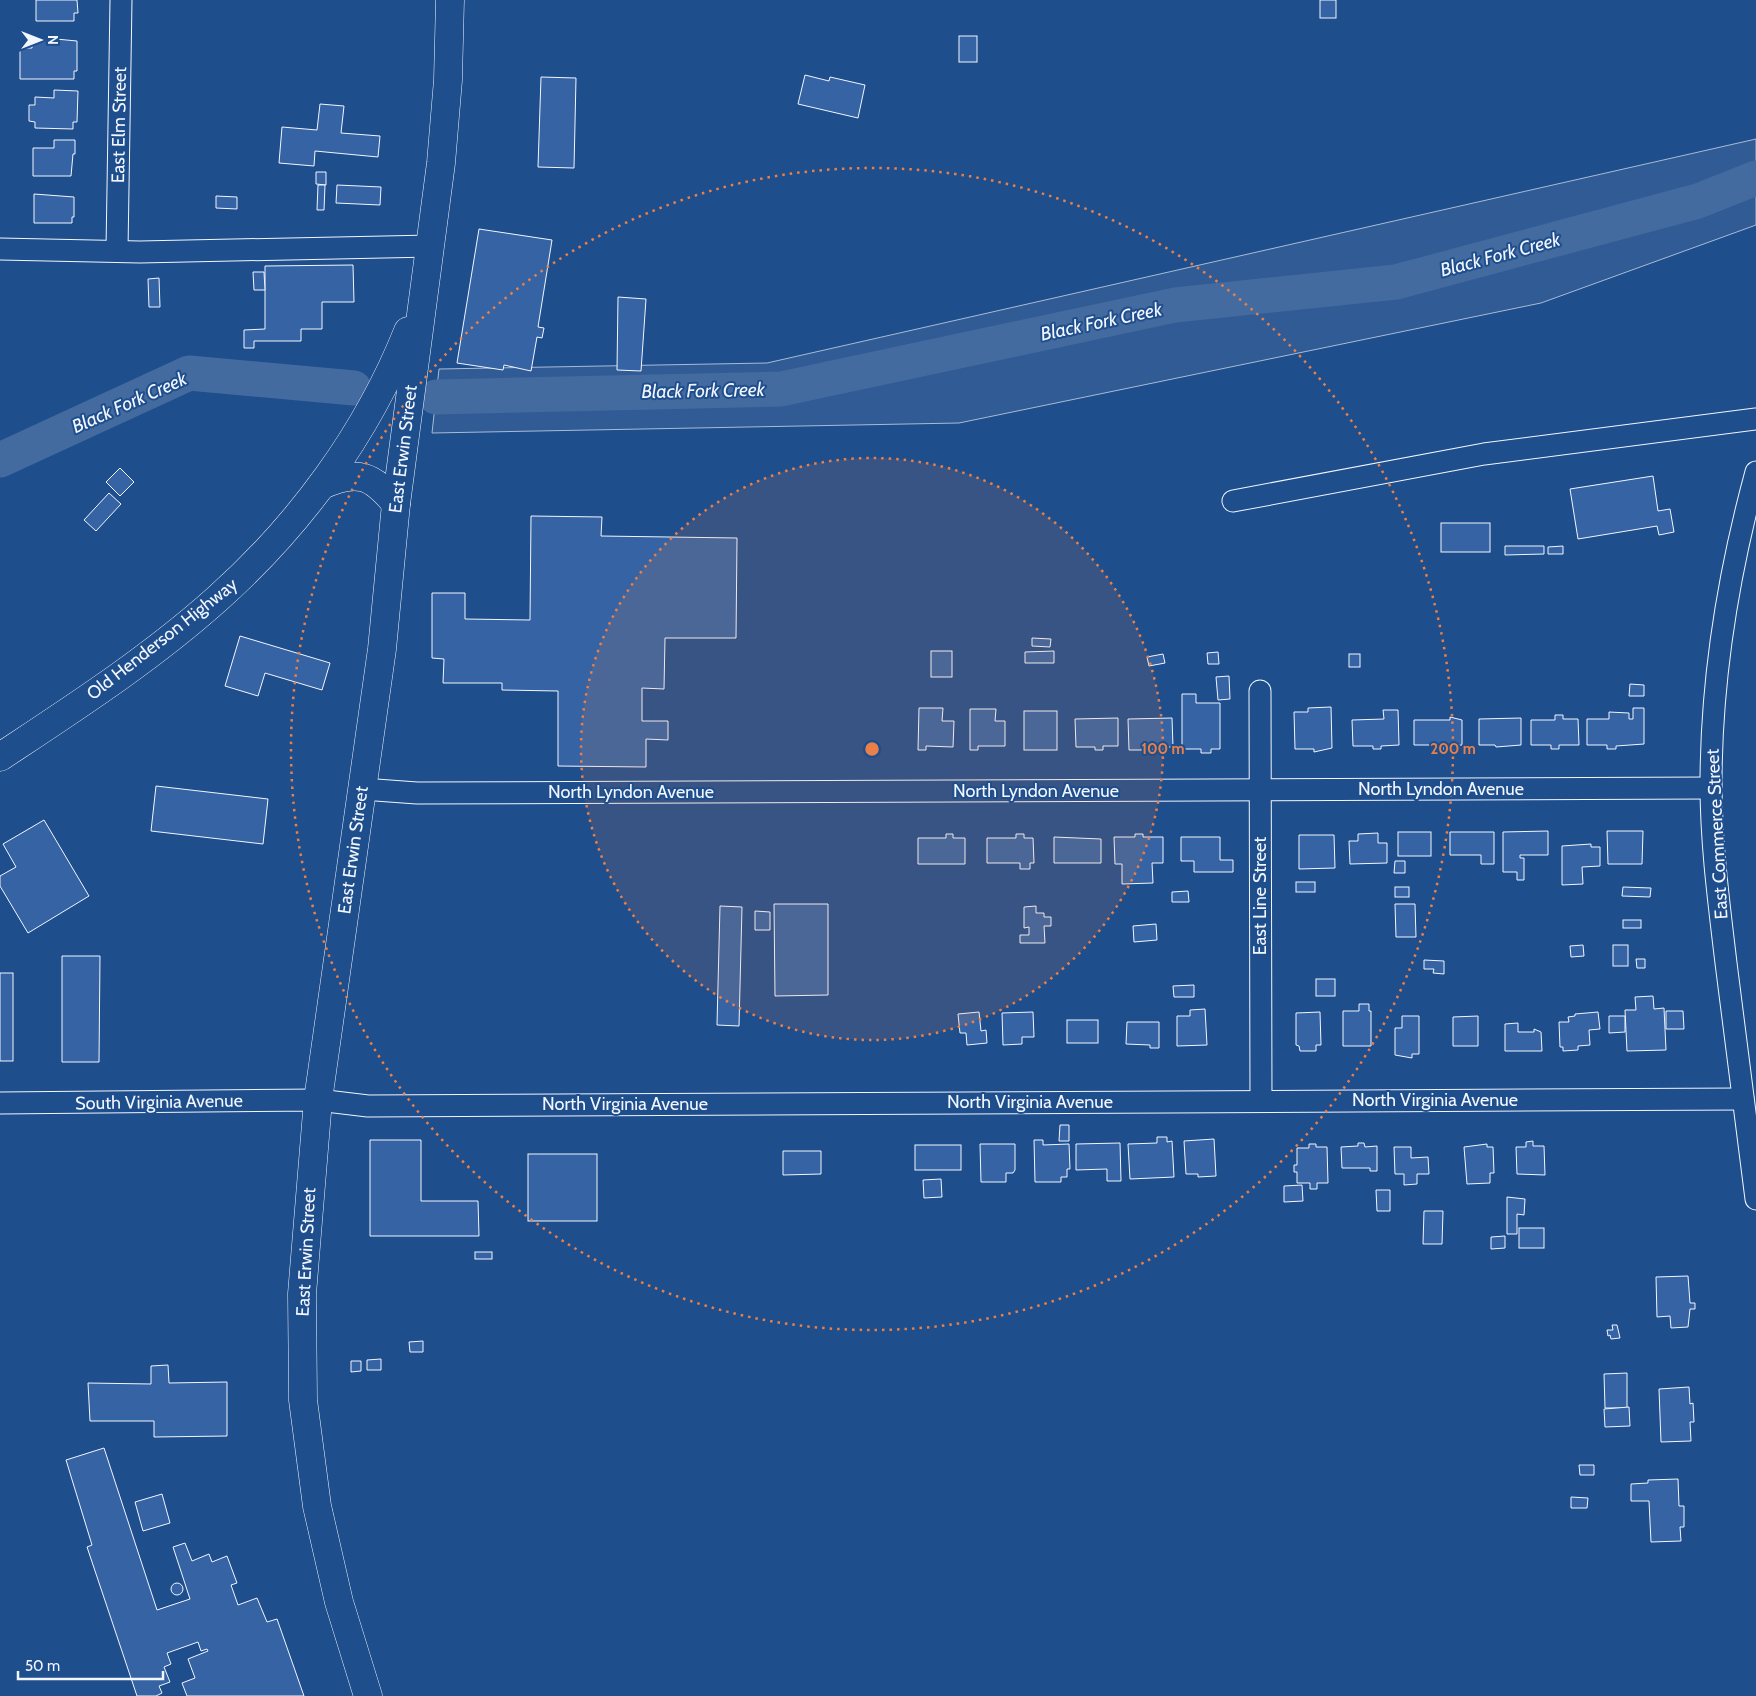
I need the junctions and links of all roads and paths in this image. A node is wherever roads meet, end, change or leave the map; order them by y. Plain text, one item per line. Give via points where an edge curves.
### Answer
1 (121, 0) edge
2 (450, 0) edge
3 (431, 246) junction
4 (0, 250) edge
5 (117, 250) junction
6 (423, 293) junction
7 (1756, 419) edge
8 (1756, 472) edge
9 (322, 485) junction
10 (1233, 501) dead end
11 (396, 504) junction
12 (1260, 691) dead end
13 (0, 757) edge
14 (1711, 788) junction
15 (362, 789) junction
16 (1260, 790) junction
17 (1743, 1099) junction
18 (318, 1100) junction
19 (1261, 1101) junction
20 (0, 1103) edge
21 (1753, 1151) edge
22 (1756, 1199) edge
23 (368, 1696) edge

1 - 5 street, East Elm Street
2 - 3 main road, East Erwin Street via 445,120
3 - 5 street
3 - 6 main road, East Erwin Street
4 - 5 street
6 - 9 main road, Old Henderson Highway via 391,374
6 - 11 main road, East Erwin Street
7 - 10 street via 1484,454
8 - 14 street, East Commerce Street via 1728,584 1712,724
9 - 11 main road via 350,475 362,476 383,488
9 - 13 main road, Old Henderson Highway via 269,548 216,600 120,675
11 - 15 main road, East Erwin Street via 382,649
12 - 16 street, East Line Street
14 - 16 street, North Lyndon Avenue
14 - 17 street, East Commerce Street via 1718,891
15 - 16 street, North Lyndon Avenue via 417,793
15 - 18 main road, East Erwin Street
16 - 19 street, East Line Street
17 - 19 street, North Virginia Avenue
17 - 21 street, East Commerce Street
18 - 19 street, North Virginia Avenue via 368,1106
18 - 20 street, South Virginia Avenue
18 - 23 main road, East Erwin Street via 302,1294 303,1400 317,1506 327,1553 341,1611
21 - 22 street, East Commerce Street

